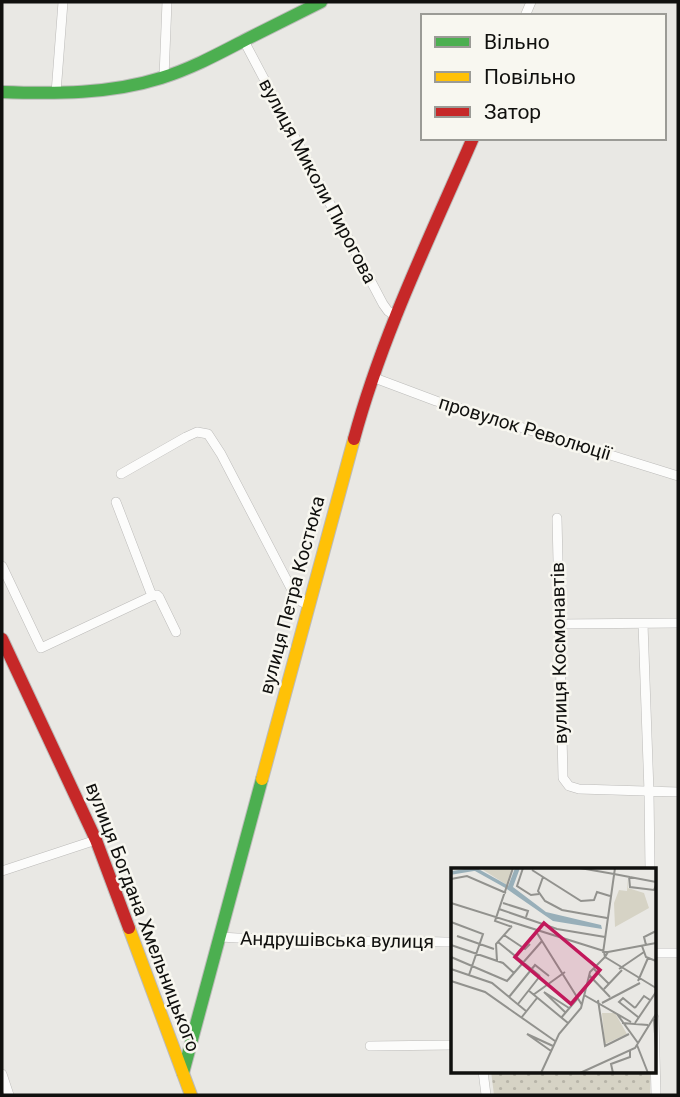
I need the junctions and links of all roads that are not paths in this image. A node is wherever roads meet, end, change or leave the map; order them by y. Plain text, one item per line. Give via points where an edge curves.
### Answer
1 (63, 2) edge
2 (167, 2) edge
3 (321, 2) edge
4 (244, 41) junction
5 (164, 76) junction
6 (2, 92) edge
7 (56, 93) junction
8 (471, 140) edge
9 (397, 317) junction
10 (372, 377) junction
11 (121, 474) dead end
12 (678, 476) edge
13 (116, 502) dead end
14 (557, 518) dead end
15 (2, 566) edge
16 (152, 596) junction
17 (310, 605) junction
18 (678, 623) edge
19 (559, 624) junction
20 (643, 624) junction
21 (176, 632) dead end
22 (2, 639) edge
23 (649, 792) junction
24 (678, 792) edge
25 (96, 841) junction
26 (650, 868) edge
27 (2, 872) edge
28 (221, 937) junction
29 (451, 942) edge
30 (656, 953) edge
31 (678, 953) edge
32 (451, 1045) edge
33 (370, 1046) dead end
34 (483, 1072) edge
35 (655, 1072) edge
36 (183, 1073) junction
37 (2, 1074) edge
38 (9, 1095) edge
39 (191, 1095) edge
40 (486, 1095) edge
41 (656, 1095) edge

1 - 7 street
2 - 5 street
3 - 4 street
4 - 5 street
4 - 9 street, вулиця Миколи Пирогова via 383,304
5 - 7 street via 108,89
6 - 7 street
8 - 9 street, вулиця Петра Костюка
9 - 10 street, вулиця Петра Костюка
10 - 12 street, провулок Революції
10 - 17 street, вулиця Петра Костюка
11 - 17 street via 186,436 208,434 294,594
13 - 16 street
14 - 19 street, вулиця Космонавтів
15 - 16 street via 41,648
16 - 21 street via 159,597
17 - 28 street, вулиця Петра Костюка
18 - 20 street
19 - 20 street
19 - 23 street, вулиця Космонавтів via 563,778 579,789
20 - 23 street
22 - 25 street, вулиця Богдана Хмельницького
23 - 24 street
23 - 26 street
25 - 27 street
25 - 36 street, вулиця Богдана Хмельницького
28 - 29 street, Андрушівська вулиця
28 - 36 street, вулиця Петра Костюка
30 - 31 street
32 - 33 street
34 - 40 street
35 - 41 street
36 - 39 street, вулиця Богдана Хмельницького
37 - 38 street

